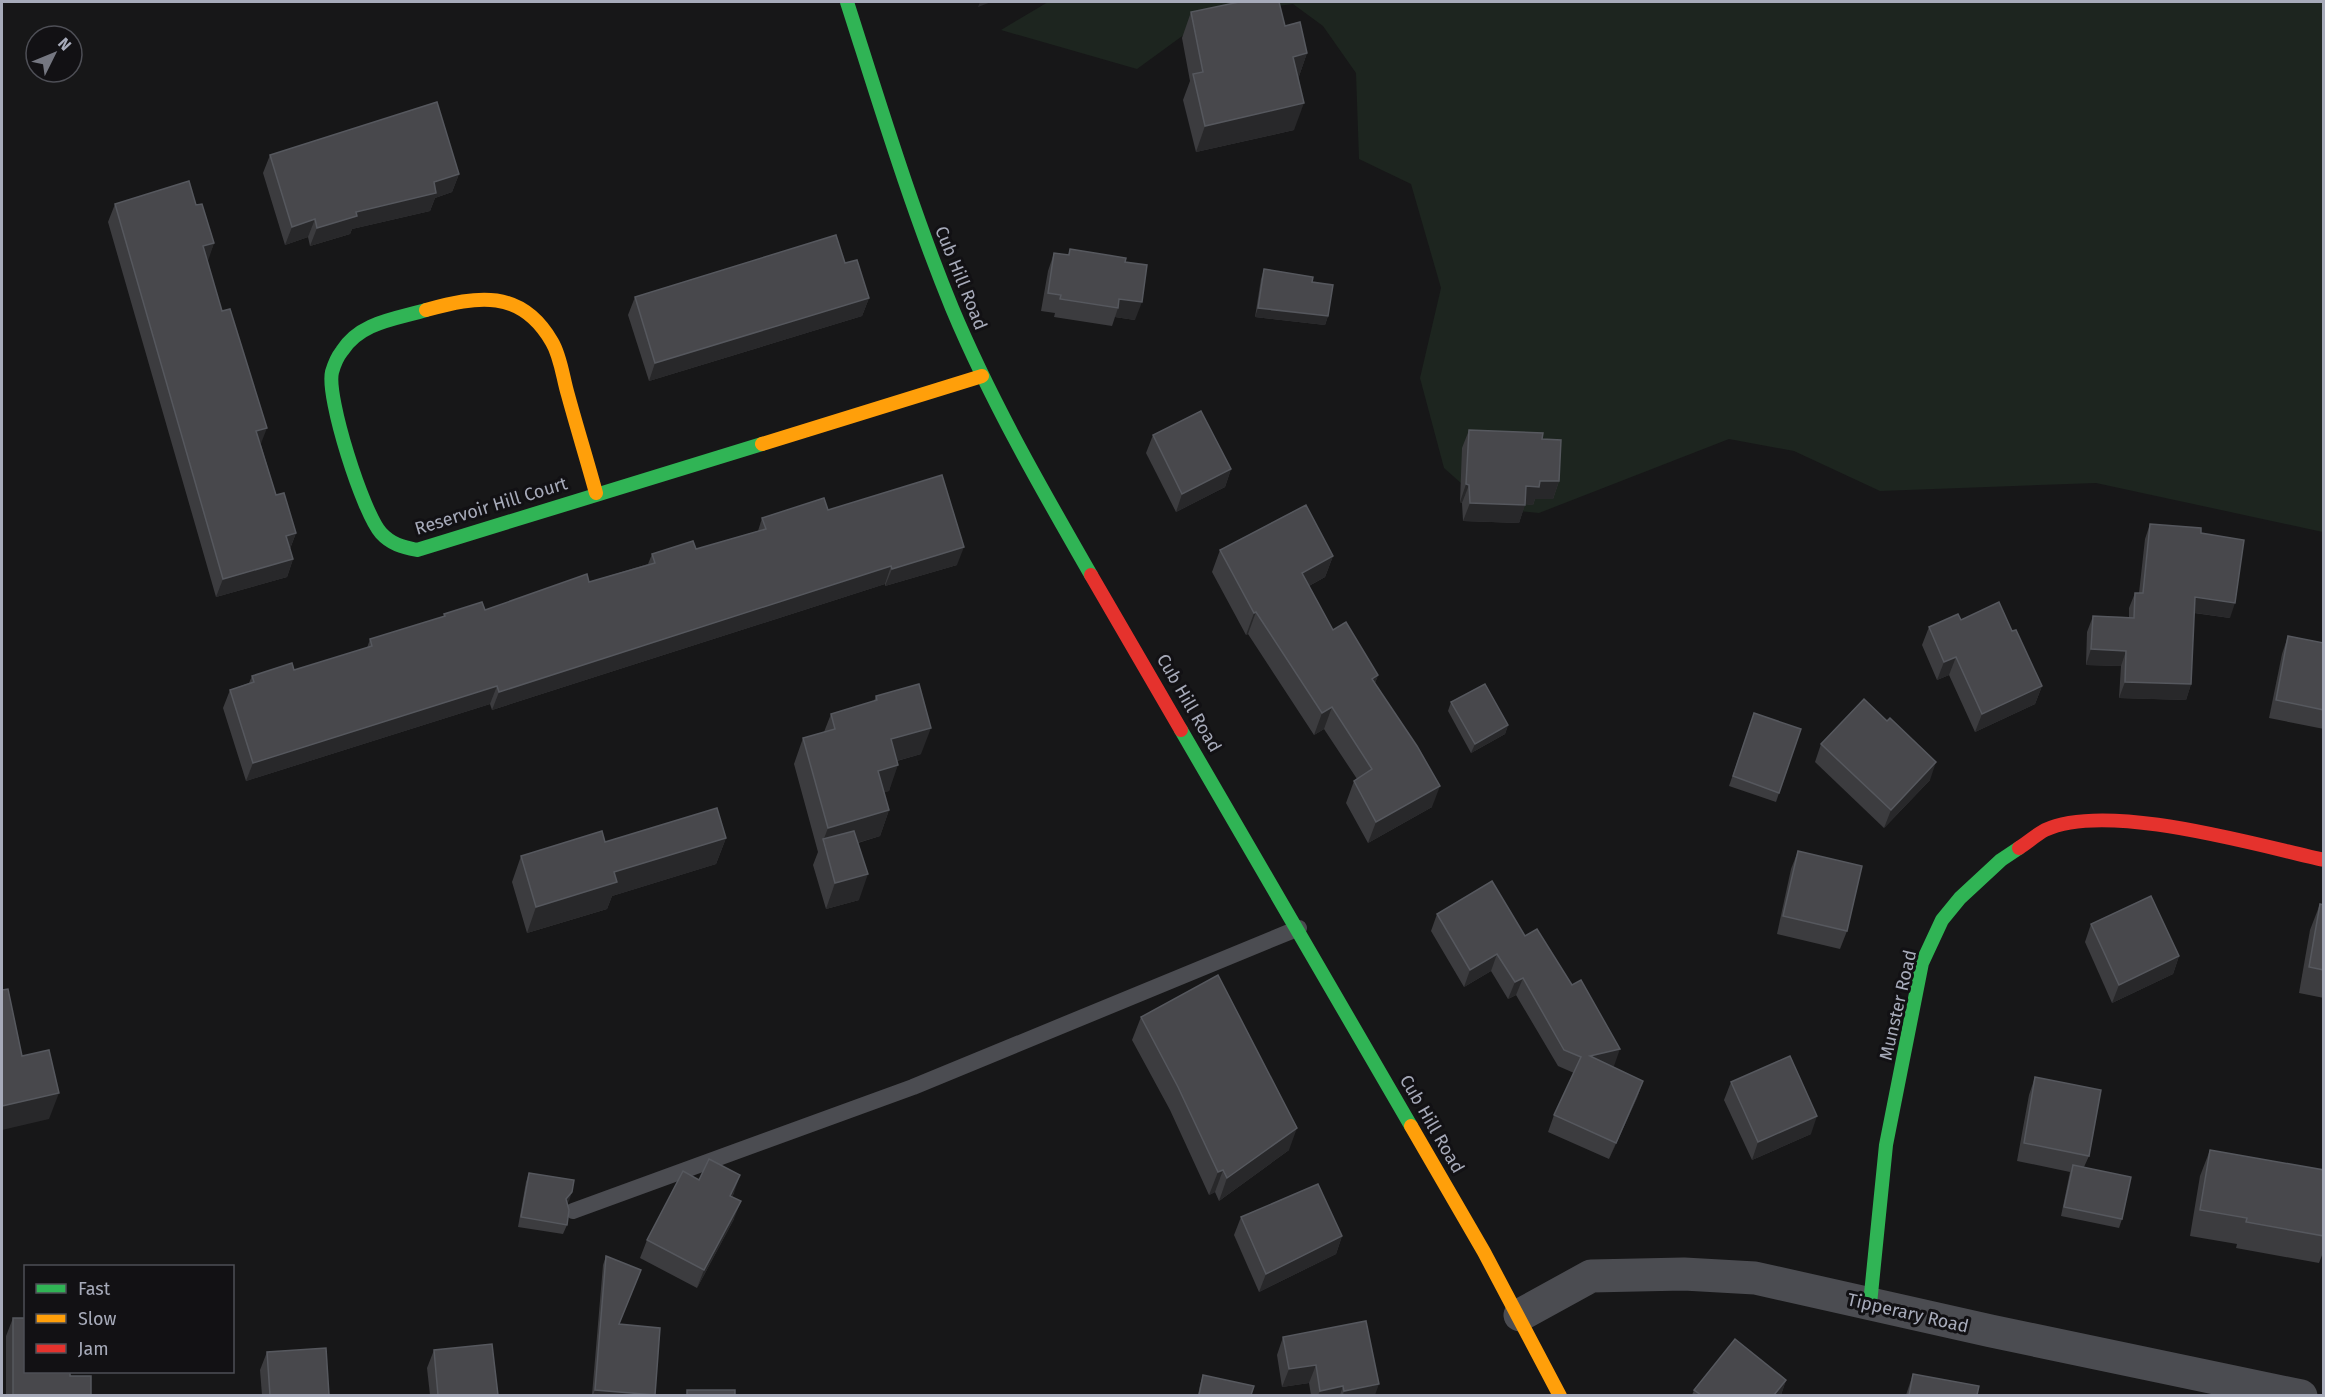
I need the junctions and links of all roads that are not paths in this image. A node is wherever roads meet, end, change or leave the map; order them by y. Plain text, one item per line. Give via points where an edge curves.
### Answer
1 (847, 2) edge
2 (982, 376) junction
3 (596, 493) junction
4 (2324, 860) edge
5 (1299, 928) junction
6 (573, 1211) dead end
7 (1870, 1304) junction
8 (1520, 1315) junction
9 (1560, 1395) edge
10 (2301, 1395) edge

1 - 2 street, Cub Hill Road via 927,242
2 - 3 street, Reservoir Hill Court
2 - 5 street, Cub Hill Road via 1021,453
3 - 3 street, Reservoir Hill Court via 553,343 535,319 516,306 490,299 466,299 364,328 342,350 332,372 333,403 366,508 380,532 397,546 417,550
4 - 7 street, Munster Road via 2156,824 2088,820 2046,831 2001,860 1960,898 1942,920 1922,963 1886,1145
5 - 6 lane via 913,1087
5 - 8 street, Cub Hill Road
7 - 8 street, Tipperary Road via 1755,1278 1684,1274 1591,1276
7 - 10 street, Tipperary Road
8 - 9 street, Cub Hill Road

